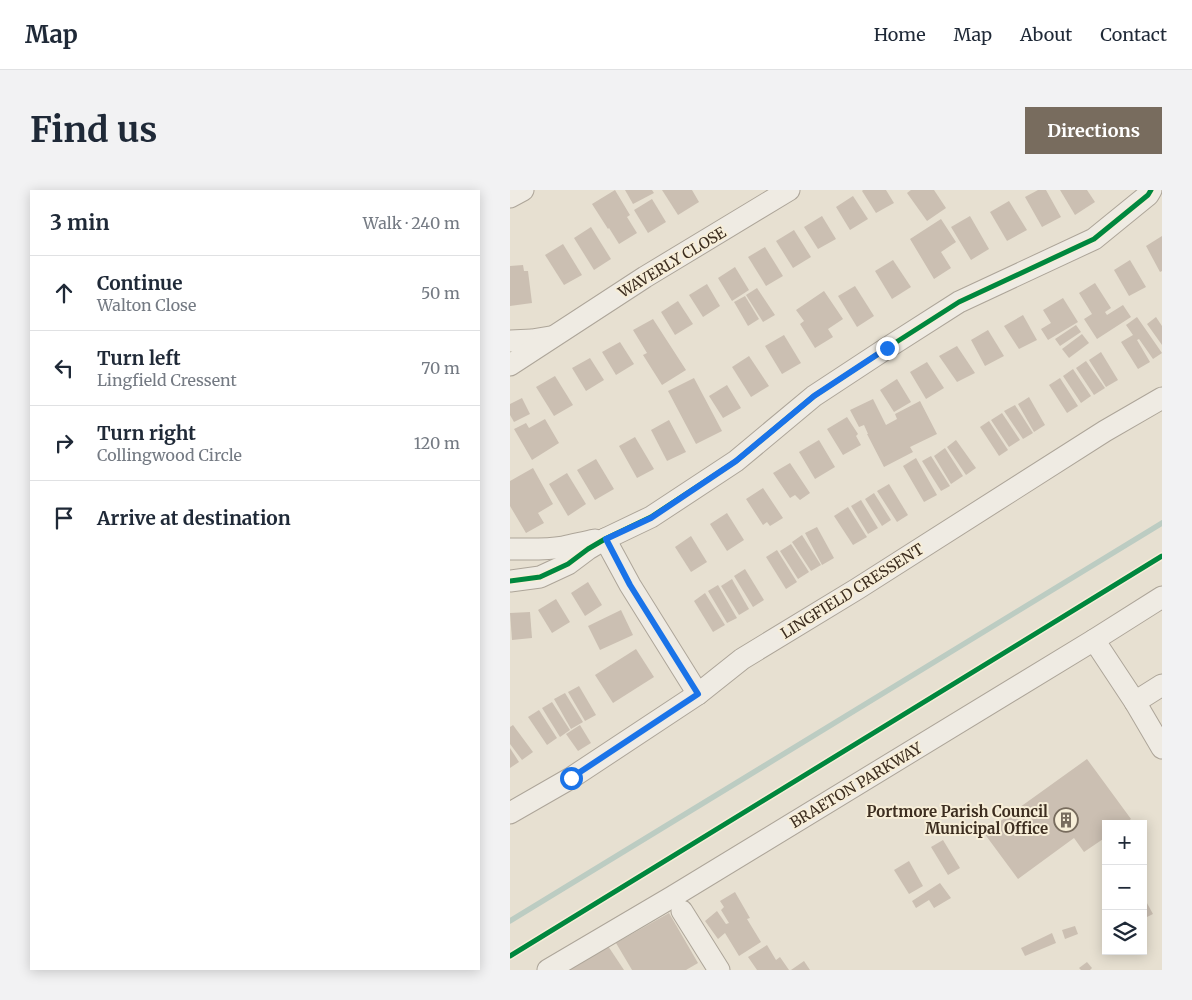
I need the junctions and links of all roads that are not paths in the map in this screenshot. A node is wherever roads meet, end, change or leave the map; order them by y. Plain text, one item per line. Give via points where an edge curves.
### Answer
1 (523, 190) edge
2 (789, 190) edge
3 (1151, 190) edge
4 (510, 197) edge
5 (555, 336) junction
6 (510, 341) edge
7 (510, 365) edge
8 (1162, 398) edge
9 (606, 539) junction
10 (510, 549) edge
11 (510, 581) edge
12 (1162, 596) edge
13 (1094, 640) junction
14 (1162, 685) edge
15 (698, 694) junction
16 (1135, 702) junction
17 (1162, 748) edge
18 (510, 813) edge
19 (682, 911) dead end
20 (548, 970) edge
21 (719, 970) edge

1 - 4 street
2 - 5 street, WAVERLY CLOSE
3 - 9 street via 1094,239 959,302 814,396 736,461 651,518
5 - 6 street, WAVERLY CLOSE
5 - 7 street, WAVERLY CLOSE
8 - 15 street, LINGFIELD CRESSENT via 742,659
9 - 10 street via 563,547
9 - 11 street via 568,564 540,577
9 - 15 street via 630,585
12 - 13 street, BRAETON PARKWAY
13 - 16 street
13 - 20 street, BRAETON PARKWAY
14 - 16 street
15 - 18 street, LINGFIELD CRESSENT via 571,778
16 - 17 street
19 - 21 street

